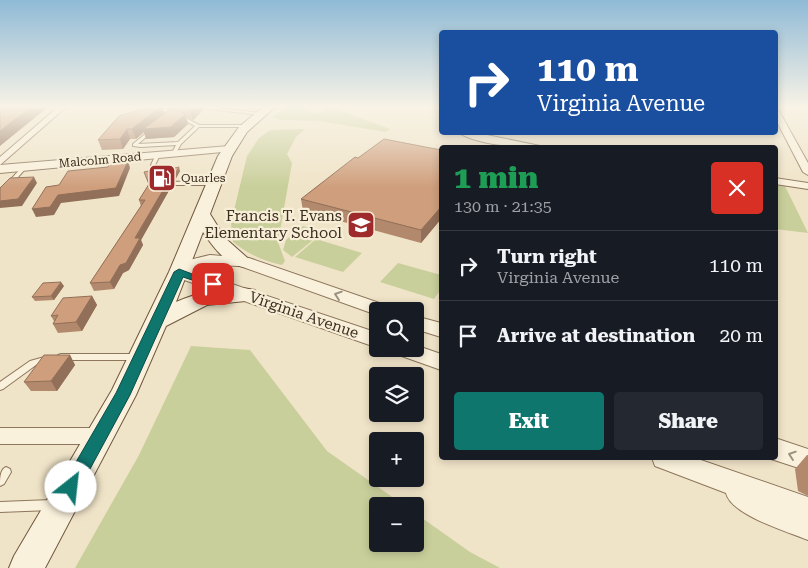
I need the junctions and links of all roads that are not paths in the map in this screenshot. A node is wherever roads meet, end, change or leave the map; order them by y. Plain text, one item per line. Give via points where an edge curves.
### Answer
1 (33, 134) edge
2 (148, 134) edge
3 (191, 134) edge
4 (243, 134) edge
5 (787, 134) edge
6 (472, 135) edge
7 (529, 145) edge
8 (177, 148) junction
9 (229, 149) junction
10 (0, 153) edge
11 (11, 153) junction
12 (158, 155) junction
13 (0, 162) edge
14 (25, 167) junction
15 (0, 169) edge
16 (808, 172) edge
17 (778, 181) edge
18 (214, 183) junction
19 (808, 186) edge
20 (0, 194) edge
21 (202, 214) junction
22 (243, 262) junction
23 (179, 272) junction
24 (248, 295) junction
25 (369, 306) edge
26 (157, 321) junction
27 (424, 325) edge
28 (439, 329) edge
29 (369, 338) edge
30 (140, 356) junction
31 (424, 356) edge
32 (439, 361) edge
33 (0, 388) edge
34 (0, 436) edge
35 (100, 436) junction
36 (778, 450) edge
37 (670, 460) edge
38 (808, 460) edge
39 (690, 467) junction
40 (808, 499) edge
41 (62, 504) junction
42 (0, 507) edge
43 (808, 511) edge
44 (808, 526) edge
45 (26, 568) edge

1 - 11 street
2 - 8 lane via 135,145
3 - 8 lane
4 - 9 main road
5 - 16 street
6 - 7 street
8 - 9 street, Malcolm Road
8 - 12 street, Malcolm Road
9 - 18 main road
10 - 11 lane
11 - 13 street
12 - 14 street, Malcolm Road
12 - 18 lane via 153,165 164,184
14 - 15 street, Malcolm Road
14 - 20 lane
17 - 19 street
18 - 21 main road
21 - 22 main road via 222,248
21 - 23 main road
22 - 23 street, Virginia Avenue via 202,260
25 -> 22 street, Virginia Avenue
23 - 24 street, Virginia Avenue
23 - 26 main road
24 - 26 main road via 208,296
24 - 29 street, Virginia Avenue
26 - 30 main road
27 - 28 street
30 - 33 lane via 51,358 33,363
30 - 35 main road
31 - 32 street
34 - 35 street
35 - 41 main road
38 -> 36 street
37 - 39 street
39 - 40 street
39 - 43 street
39 - 44 street via 769,512
41 - 42 lane
41 - 45 main road

